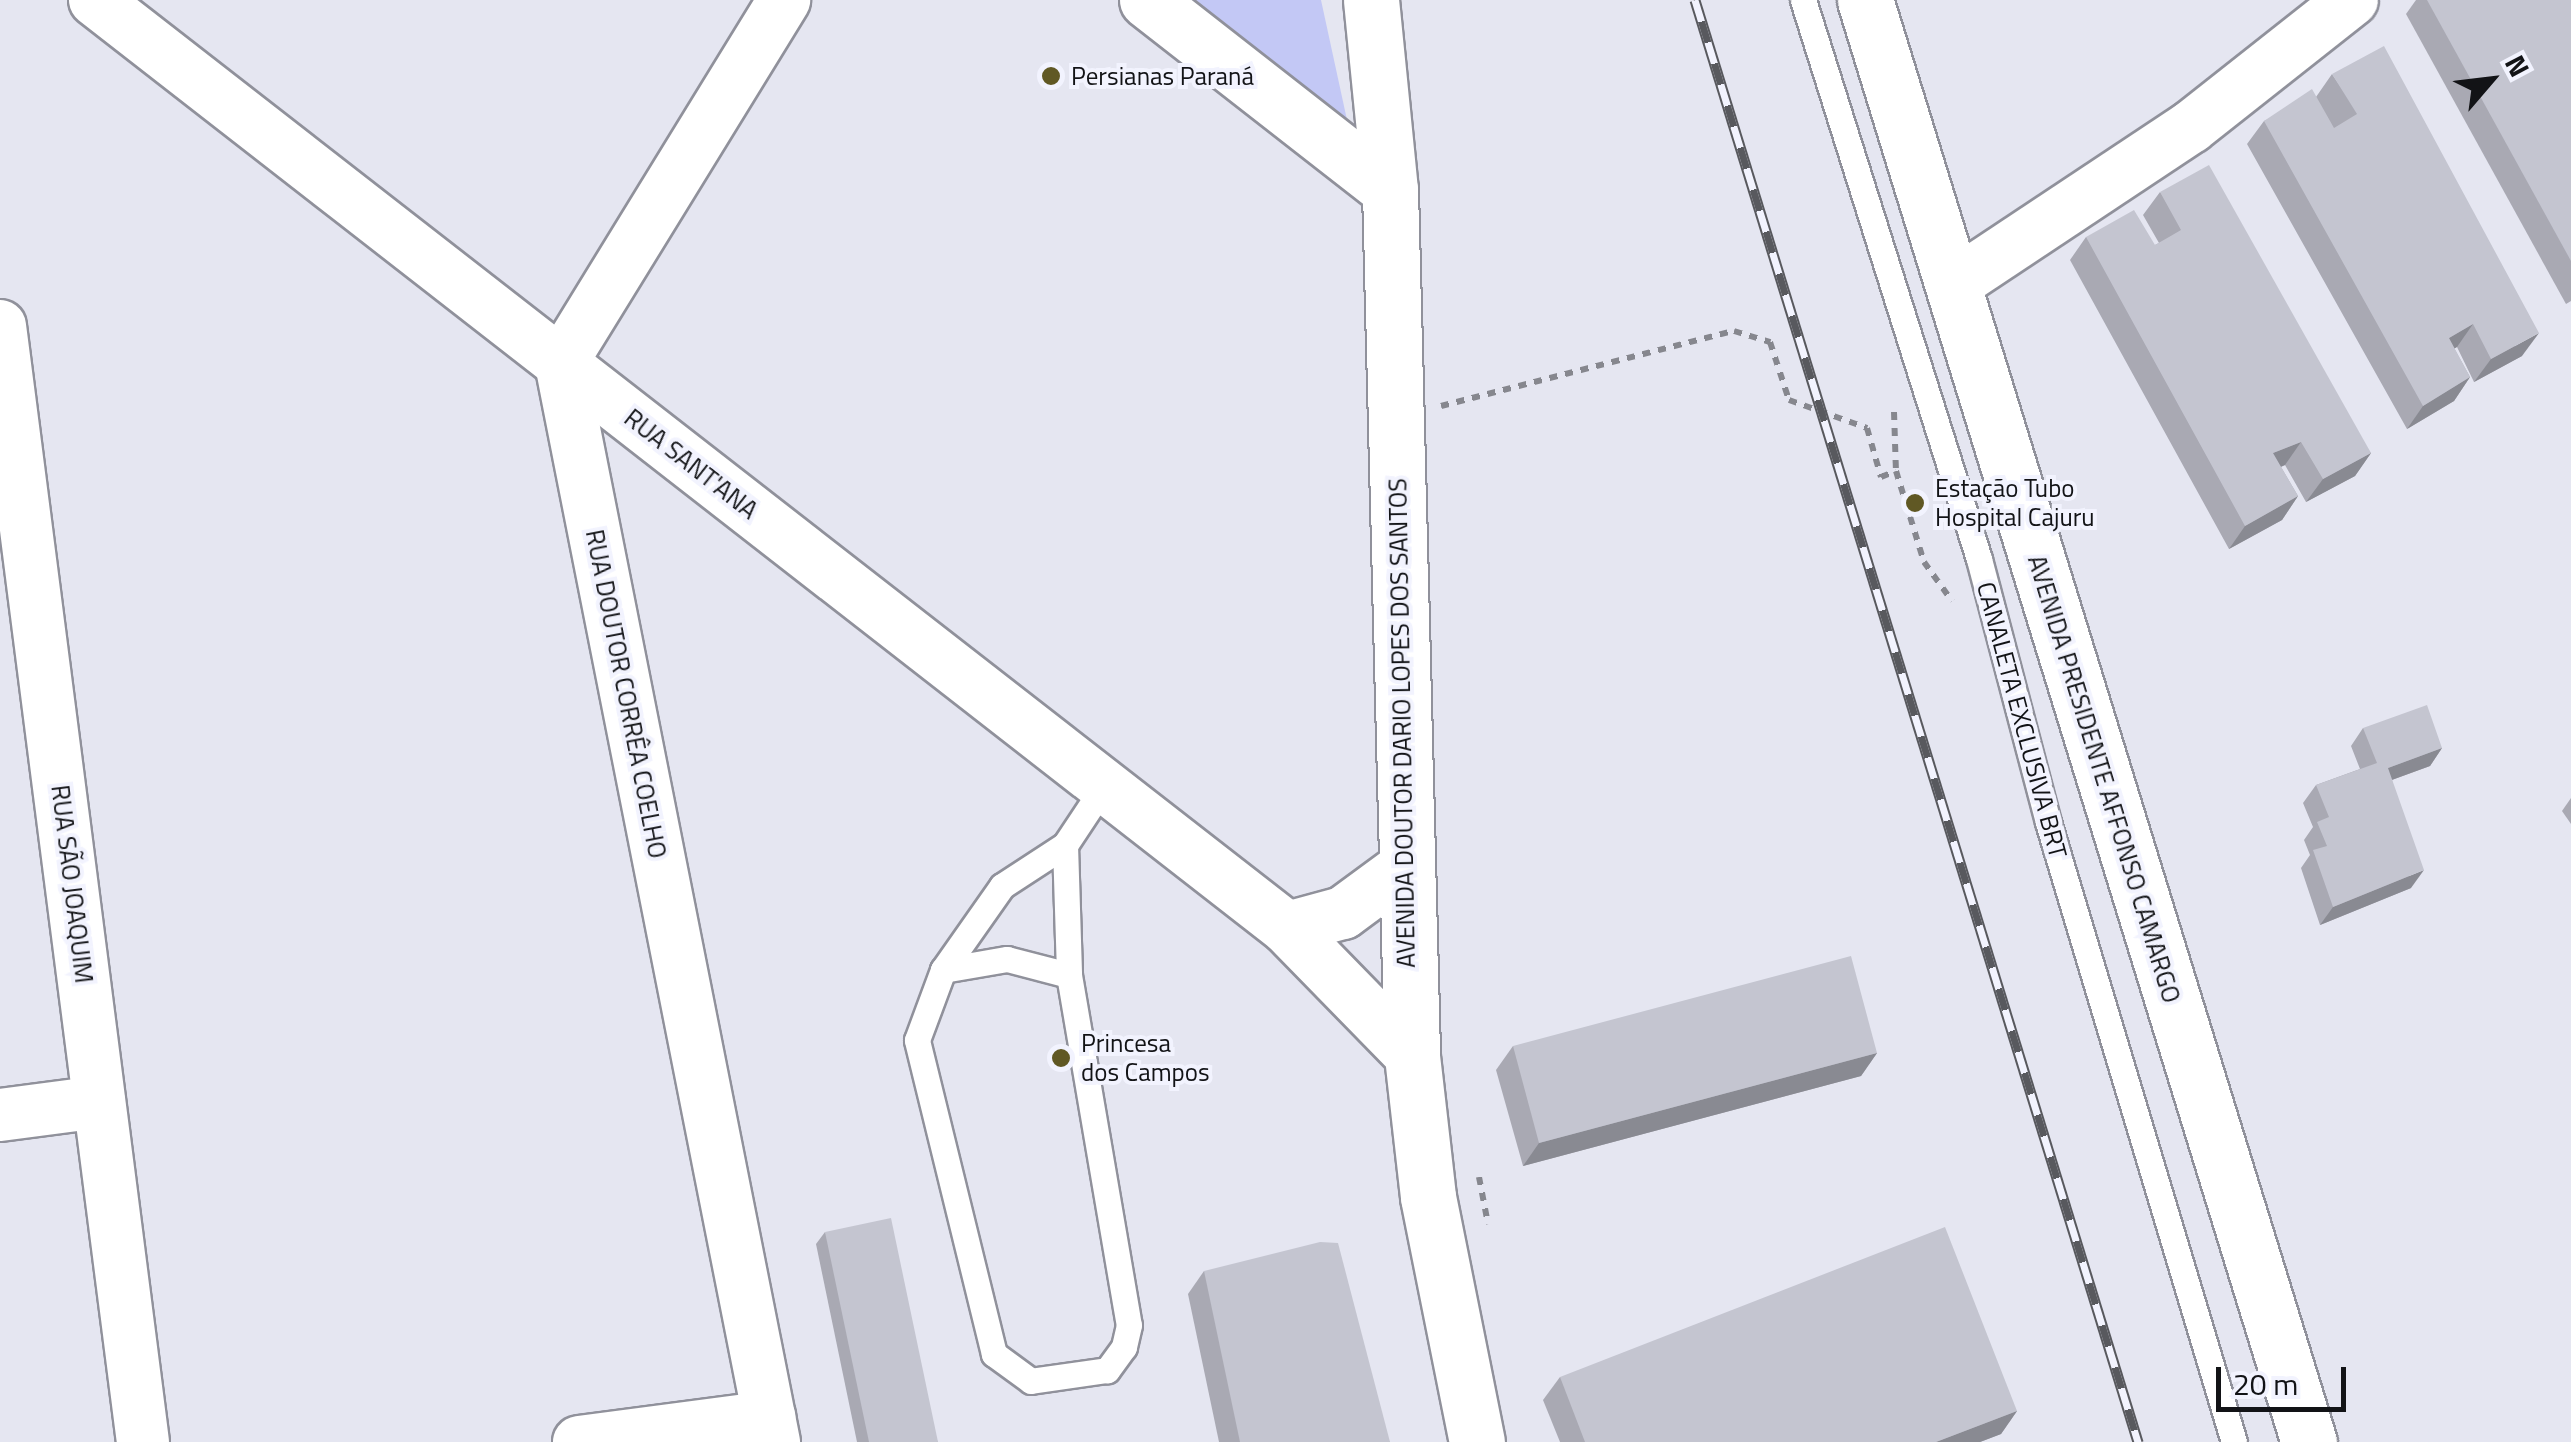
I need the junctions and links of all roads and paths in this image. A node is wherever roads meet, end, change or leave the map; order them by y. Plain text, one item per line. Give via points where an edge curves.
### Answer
1 (95, 0) edge
2 (784, 0) edge
3 (1147, 0) edge
4 (1371, 0) edge
5 (1803, 0) edge
6 (1865, 0) edge
7 (2352, 0) edge
8 (1390, 190) junction
9 (1956, 284) junction
10 (0, 326) edge
11 (561, 363) junction
12 (1430, 409) dead end
13 (1896, 472) dead end
14 (1104, 786) junction
15 (1065, 845) junction
16 (1404, 868) junction
17 (1286, 928) junction
18 (944, 970) junction
19 (1069, 975) junction
20 (1412, 1056) junction
21 (100, 1102) junction
22 (0, 1115) edge
23 (772, 1430) edge
24 (143, 1442) edge
25 (579, 1442) edge
26 (1477, 1442) edge
27 (2234, 1442) edge
28 (2309, 1442) edge

1 - 11 street, RUA SANT'ANA
2 - 11 street
3 - 8 main road
4 - 8 main road, AVENIDA DOUTOR DARIO LOPES DOS SANTOS
5 - 27 lane, CANALETA EXCLUSIVA BRT via 1979,559 2048,822
6 - 9 main road, AVENIDA PRESIDENTE AFFONSO CAMARGO
7 - 9 street via 2192,127
8 - 16 main road, AVENIDA DOUTOR DARIO LOPES DOS SANTOS
9 - 28 main road, AVENIDA PRESIDENTE AFFONSO CAMARGO
10 - 21 street, RUA SÃO JOAQUIM
11 - 14 street, RUA SANT'ANA
11 - 23 street, RUA DOUTOR CORRÊA COELHO
12 - 13 path via 1734,330 1770,342 1788,400 1868,428 1881,477
14 - 15 lane
14 - 17 street, RUA SANT'ANA
15 - 18 lane via 1002,886
15 - 19 lane
16 - 17 street via 1342,913
16 - 20 main road, AVENIDA DOUTOR DARIO LOPES DOS SANTOS
17 - 20 street, RUA SANT'ANA
18 - 19 lane via 1007,960
18 - 19 lane via 917,1040 994,1354 1031,1381 1107,1370 1129,1326
20 - 26 main road, AVENIDA DOUTOR DARIO LOPES DOS SANTOS via 1428,1197
21 - 22 street
21 - 24 street, RUA SÃO JOAQUIM
23 - 25 street

